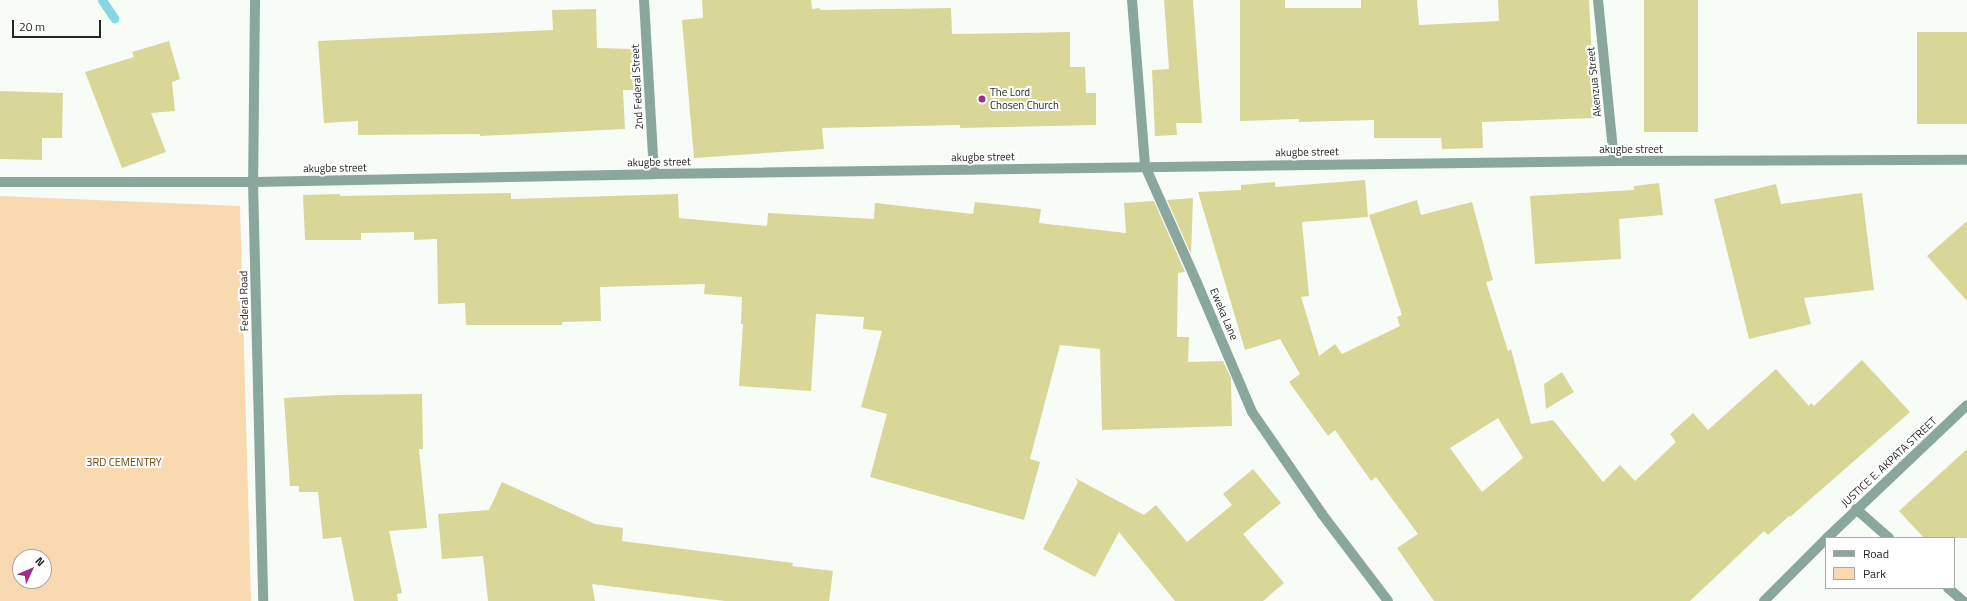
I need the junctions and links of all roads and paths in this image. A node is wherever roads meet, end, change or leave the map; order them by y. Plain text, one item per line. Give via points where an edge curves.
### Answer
1 (255, 0) edge
2 (644, 0) edge
3 (1132, 0) edge
4 (1598, 0) edge
5 (1967, 160) edge
6 (1614, 161) junction
7 (1145, 166) junction
8 (654, 174) junction
9 (0, 182) edge
10 (253, 182) junction
11 (1967, 405) edge
12 (1856, 509) junction
13 (1829, 537) edge
14 (1888, 537) edge
15 (1825, 541) edge
16 (1949, 589) edge
17 (263, 601) edge
18 (1388, 601) edge
19 (1764, 601) edge
20 (1963, 601) edge

1 - 10 street, Federal Road
2 - 8 street, 2nd Federal Street
3 - 7 street, Eweka Lane
4 - 6 street, Akenzua Street
5 - 6 street, akugbe street
6 - 7 street, akugbe street
7 - 8 street, akugbe street
7 - 18 street, Eweka Lane via 1252,412 1322,514
8 - 10 street, akugbe street
9 - 10 street, akugbe street
10 - 17 street, Federal Road
11 - 12 street, JUSTICE E. AKPATA STREET
12 - 13 street, JUSTICE E. AKPATA STREET
12 - 14 street
15 - 19 street, JUSTICE E. AKPATA STREET
16 - 20 street

